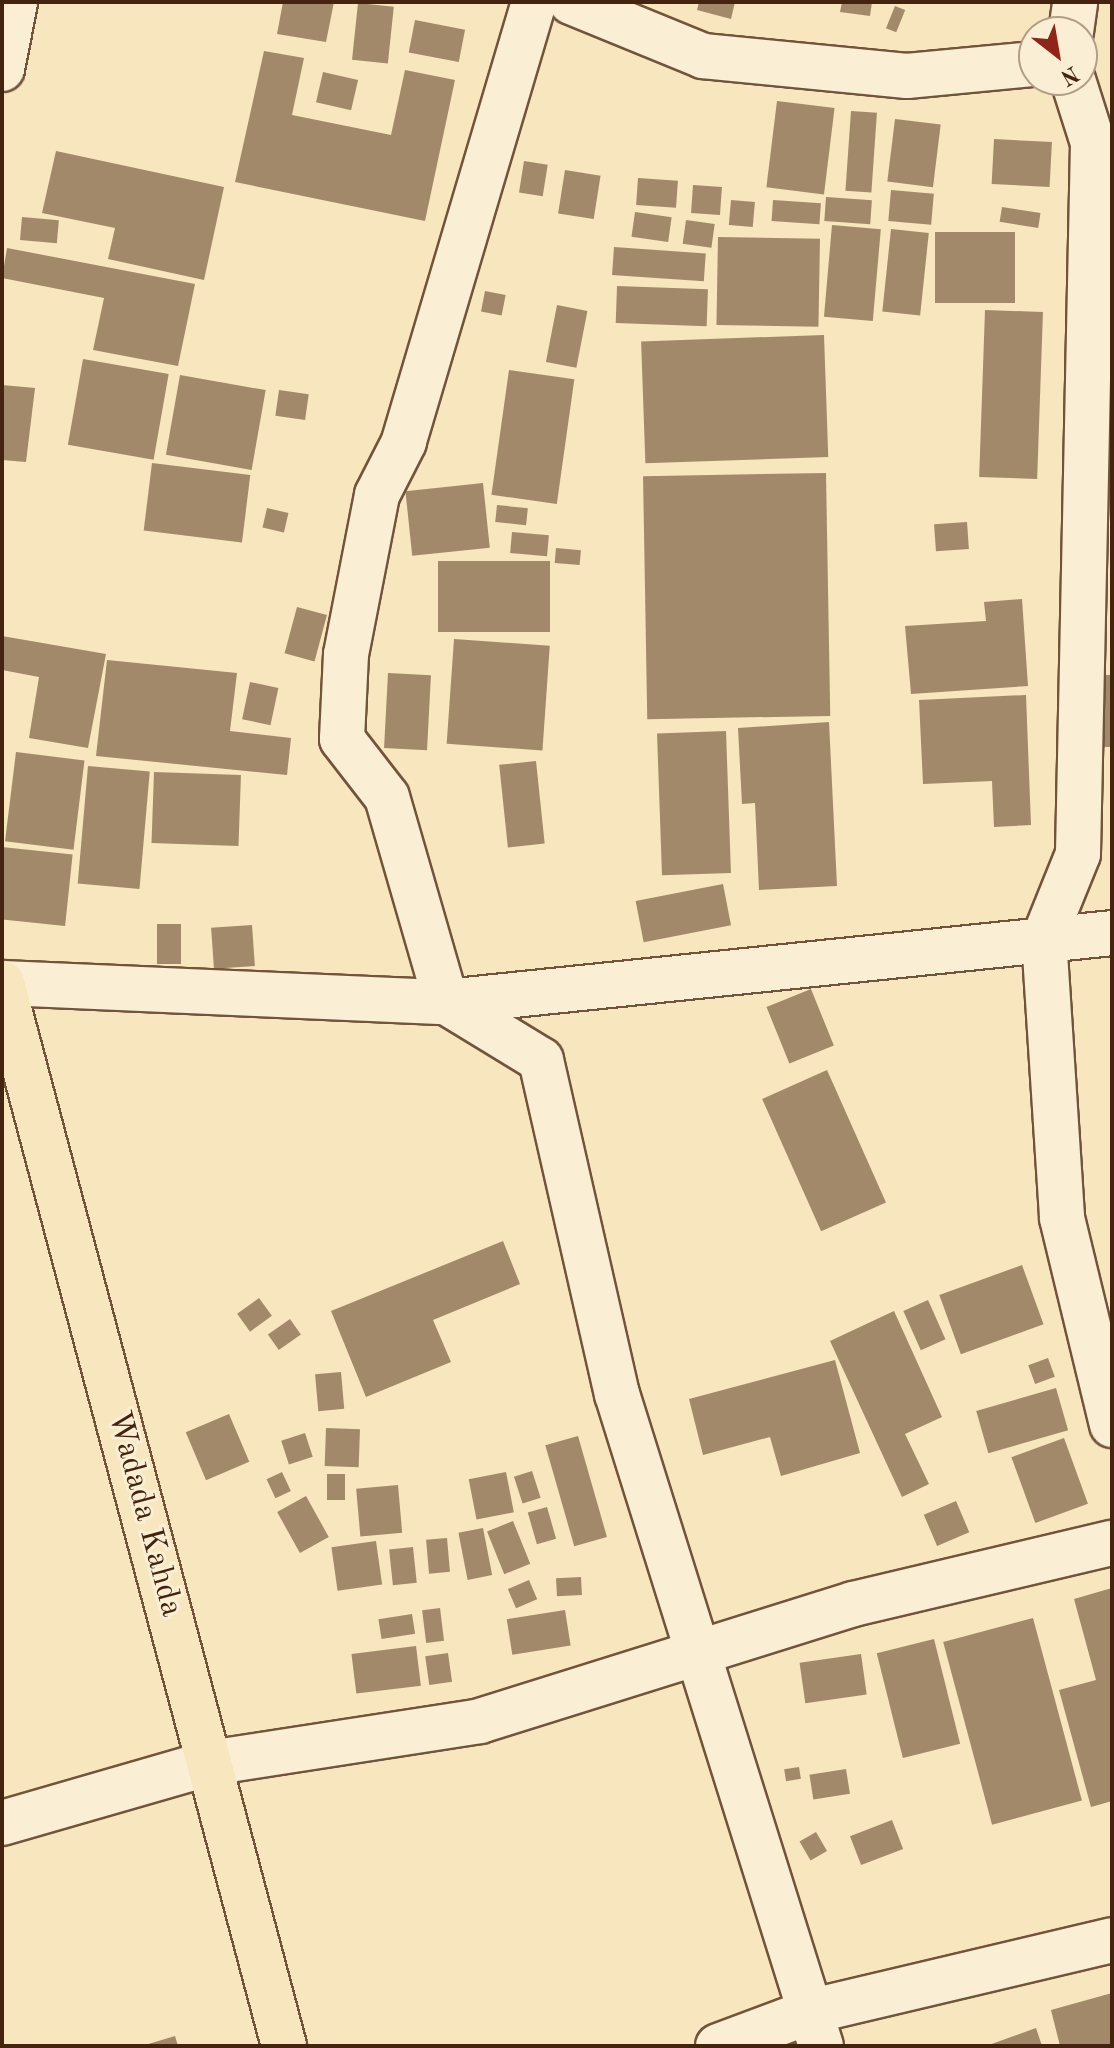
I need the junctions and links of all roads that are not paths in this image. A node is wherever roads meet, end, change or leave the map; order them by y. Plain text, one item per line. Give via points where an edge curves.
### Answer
1 (15, 2) edge
2 (534, 2) edge
3 (571, 2) edge
4 (1018, 66) edge
5 (2, 69) edge
6 (1078, 96) edge
7 (1112, 933) edge
8 (1044, 938) junction
9 (3, 983) edge
10 (446, 1002) junction
11 (1112, 1425) edge
12 (1112, 1543) edge
13 (698, 1651) junction
14 (210, 1763) junction
15 (2, 1823) edge
16 (1112, 1940) edge
17 (816, 2029) edge
18 (284, 2046) edge
19 (718, 2046) edge

1 - 5 street
2 - 10 street via 404,442 377,495 346,654 342,739 387,797
3 - 4 street via 703,56 907,76
6 - 8 street via 1093,143 1078,854
7 - 8 street
8 - 10 street
8 - 11 street via 1062,1218
9 - 10 street
9 - 14 main road, Wadada Kahda
10 - 13 street via 541,1060 617,1394
12 - 13 street via 853,1604
13 - 14 street via 480,1721
13 - 17 street
14 - 15 street
14 - 18 main road, Wadada Kahda
16 - 17 street
17 - 19 street

